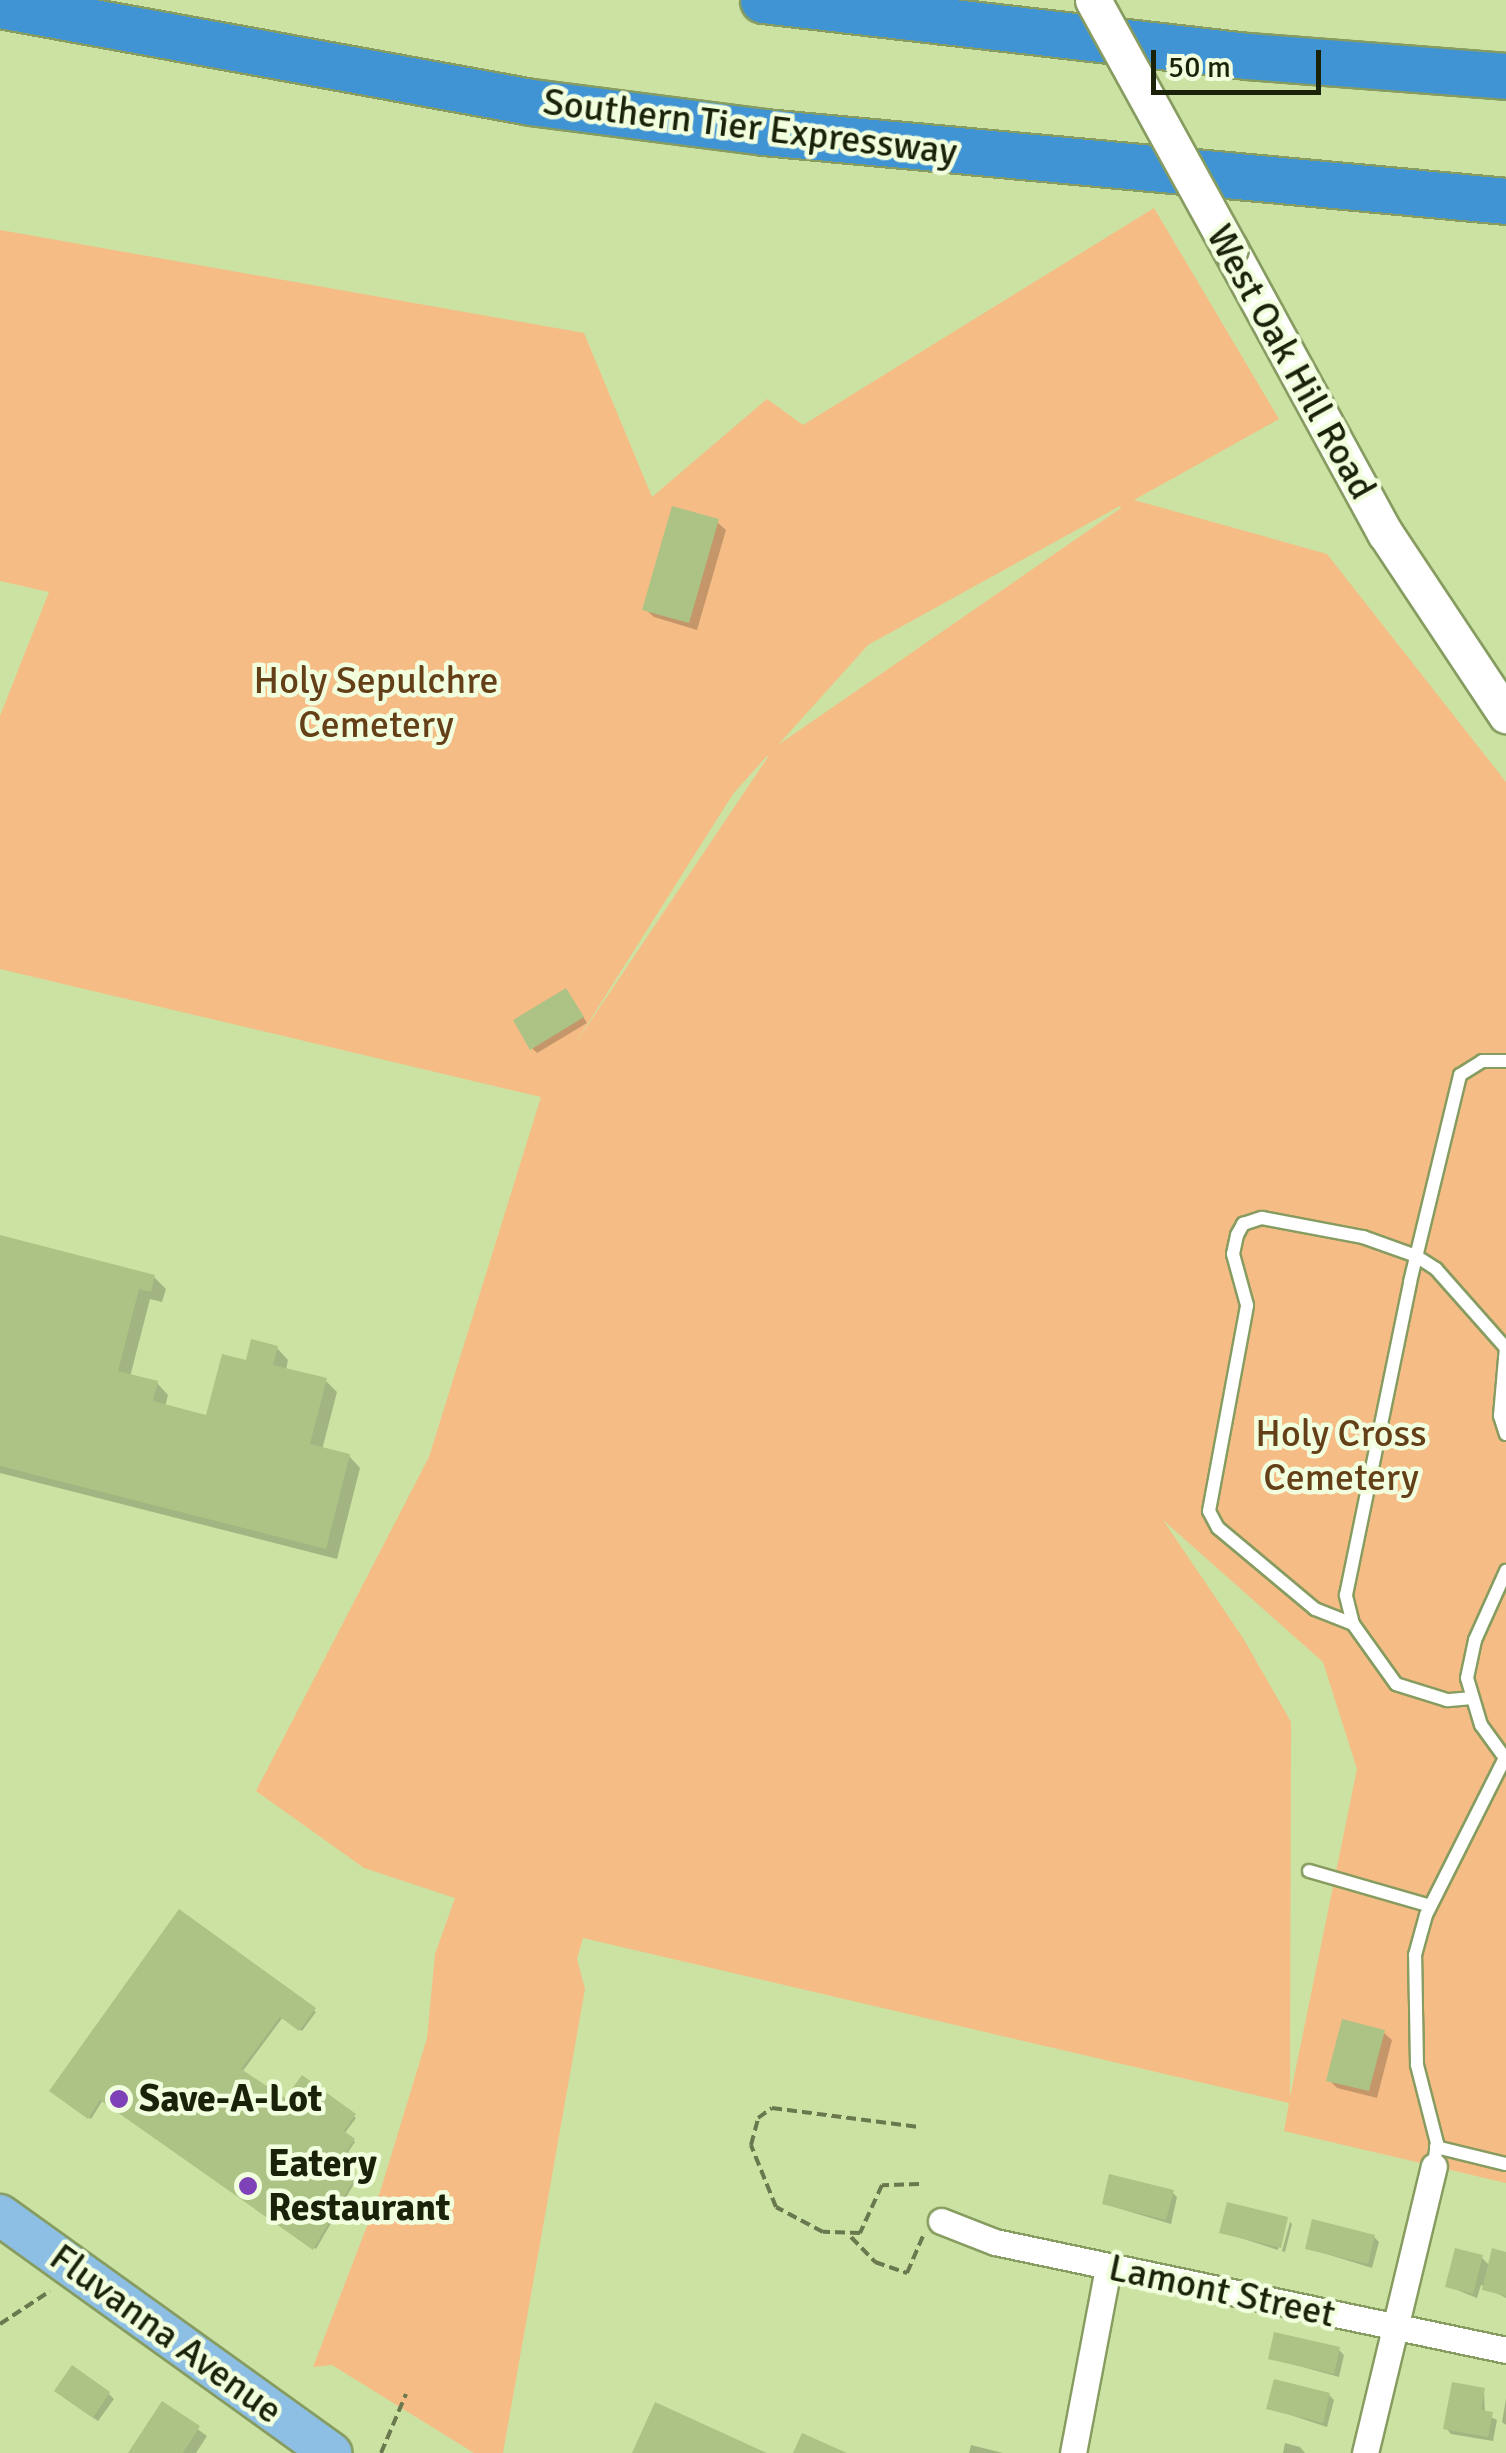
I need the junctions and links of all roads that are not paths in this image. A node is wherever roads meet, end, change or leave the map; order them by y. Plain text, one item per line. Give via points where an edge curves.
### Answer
1 (763, 0) edge
2 (1093, 0) edge
3 (0, 5) edge
4 (1506, 76) edge
5 (1311, 186) junction
6 (1506, 201) edge
7 (1506, 218) edge
8 (1506, 715) edge
9 (1506, 1062) edge
10 (1416, 1256) junction
11 (1506, 1348) edge
12 (1506, 1434) edge
13 (1506, 1572) edge
14 (1353, 1624) junction
15 (1472, 1698) junction
16 (1504, 1752) edge
17 (1310, 1871) dead end
18 (1430, 1906) junction
19 (1435, 2157) junction
20 (1506, 2164) edge
21 (0, 2215) edge
22 (934, 2224) road end
23 (0, 2245) edge
24 (1108, 2268) junction
25 (1393, 2326) junction
26 (1506, 2350) edge
27 (287, 2453) edge
28 (332, 2453) edge
29 (1072, 2453) edge
30 (1364, 2453) edge

1 - 4 highway via 1155,46
2 - 8 main road, West Oak Hill Road, bridge via 1385,533
3 - 5 highway, Southern Tier Expressway via 532,102
5 - 6 highway, Southern Tier Expressway
5 - 7 highway
9 - 10 lane via 1482,1061 1460,1076
10 - 11 lane via 1436,1269
10 - 14 lane via 1346,1595
10 - 14 lane via 1363,1237 1262,1218 1243,1224 1234,1246 1246,1305 1209,1511 1218,1528 1315,1609
11 - 12 lane via 1500,1416
13 - 15 lane via 1475,1640 1467,1678
14 - 15 lane via 1410,1692
15 - 16 lane via 1481,1725
16 - 18 lane
17 - 18 lane
18 - 19 lane via 1416,1955 1412,2015
19 - 20 lane
19 - 25 street
21 - 28 main road, Fluvanna Avenue
22 - 24 street, Lamont Street
23 - 27 main road, Fluvanna Avenue
24 - 25 street, Lamont Street
24 - 29 street
25 - 26 street, Lamont Street
25 - 30 street

